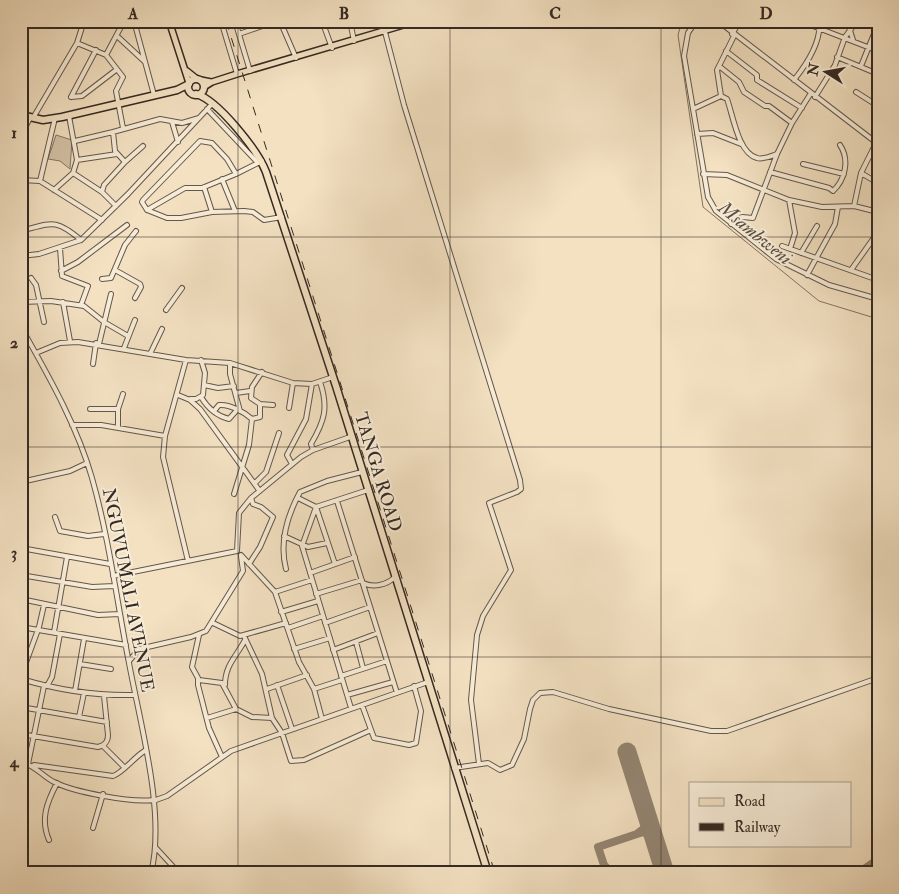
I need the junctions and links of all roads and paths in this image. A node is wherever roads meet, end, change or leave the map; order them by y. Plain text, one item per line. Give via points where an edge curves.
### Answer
1 (84, 21) edge
2 (128, 21) edge
3 (134, 21) edge
4 (170, 21) edge
5 (222, 21) edge
6 (235, 21) edge
7 (278, 21) edge
8 (322, 21) edge
9 (350, 21) edge
10 (380, 21) edge
11 (416, 21) edge
12 (696, 21) edge
13 (718, 21) edge
14 (740, 21) edge
15 (800, 21) edge
16 (819, 21) edge
17 (847, 21) edge
18 (857, 21) edge
19 (877, 26) edge
20 (820, 29) junction
21 (850, 31) junction
22 (384, 32) junction
23 (239, 34) junction
24 (733, 35) junction
25 (116, 36) junction
26 (844, 37) junction
27 (853, 40) junction
28 (354, 41) junction
29 (76, 43) junction
30 (868, 47) junction
31 (332, 48) junction
32 (96, 50) junction
33 (726, 51) junction
34 (878, 51) edge
35 (106, 55) junction
36 (837, 57) junction
37 (296, 58) junction
38 (144, 61) junction
39 (719, 66) junction
40 (861, 66) junction
41 (186, 69) junction
42 (116, 70) junction
43 (250, 71) junction
44 (237, 74) junction
45 (878, 74) edge
46 (199, 80) junction
47 (794, 80) junction
48 (212, 82) junction
49 (189, 84) junction
50 (204, 88) junction
51 (177, 90) junction
52 (856, 92) dead end
53 (811, 93) junction
54 (194, 94) junction
55 (154, 95) junction
56 (721, 96) junction
57 (816, 97) junction
58 (206, 98) junction
59 (119, 104) junction
60 (878, 106) edge
61 (210, 107) junction
62 (802, 108) junction
63 (693, 109) junction
64 (21, 115) edge
65 (69, 116) junction
66 (31, 118) junction
67 (55, 118) junction
68 (199, 118) junction
69 (172, 122) junction
70 (792, 123) junction
71 (124, 128) junction
72 (113, 132) junction
73 (697, 134) junction
74 (21, 136) edge
75 (75, 141) junction
76 (178, 142) junction
77 (877, 142) edge
78 (741, 144) junction
79 (840, 145) dead end
80 (143, 146) dead end
81 (118, 154) junction
82 (777, 154) junction
83 (77, 160) junction
84 (125, 162) junction
85 (260, 162) junction
86 (803, 164) dead end
87 (770, 172) junction
88 (73, 173) junction
89 (862, 173) junction
90 (236, 174) junction
91 (703, 174) junction
92 (844, 174) junction
93 (222, 179) junction
94 (21, 180) edge
95 (40, 181) junction
96 (878, 183) edge
97 (204, 187) junction
98 (765, 189) junction
99 (54, 190) junction
100 (102, 192) junction
101 (789, 200) junction
102 (116, 206) junction
103 (854, 206) junction
104 (838, 208) junction
105 (147, 210) junction
106 (212, 212) junction
107 (234, 212) junction
108 (878, 212) edge
109 (278, 219) junction
110 (102, 220) junction
111 (731, 224) junction
112 (127, 225) dead end
113 (817, 226) dead end
114 (21, 231) edge
115 (136, 231) dead end
116 (878, 232) edge
117 (81, 240) junction
118 (782, 246) dead end
119 (60, 248) junction
120 (790, 249) junction
121 (801, 253) junction
122 (21, 256) edge
123 (815, 258) junction
124 (61, 270) junction
125 (115, 270) junction
126 (851, 270) junction
127 (807, 275) junction
128 (31, 278) dead end
129 (102, 279) dead end
130 (878, 279) edge
131 (182, 288) dead end
132 (111, 294) dead end
133 (135, 298) dead end
134 (876, 299) edge
135 (38, 301) junction
136 (21, 302) edge
137 (63, 302) junction
138 (81, 305) junction
139 (166, 310) dead end
140 (136, 320) dead end
141 (44, 322) dead end
142 (104, 322) junction
143 (21, 327) edge
144 (162, 329) dead end
145 (128, 336) junction
146 (70, 342) junction
147 (97, 344) junction
148 (124, 348) junction
149 (36, 353) junction
150 (150, 354) junction
151 (186, 360) junction
152 (201, 360) junction
153 (230, 363) junction
154 (93, 364) dead end
155 (262, 372) junction
156 (333, 377) junction
157 (320, 382) junction
158 (293, 383) junction
159 (312, 384) junction
160 (204, 385) junction
161 (234, 386) junction
162 (250, 390) junction
163 (236, 393) junction
164 (123, 394) dead end
165 (178, 395) junction
166 (201, 397) junction
167 (188, 398) junction
168 (260, 404) junction
169 (273, 405) dead end
170 (289, 408) dead end
171 (90, 409) dead end
172 (118, 409) junction
173 (214, 411) junction
174 (238, 411) junction
175 (252, 419) junction
176 (72, 425) junction
177 (118, 427) junction
178 (279, 433) dead end
179 (165, 436) junction
180 (350, 437) junction
181 (313, 450) junction
182 (87, 464) junction
183 (292, 464) junction
184 (243, 467) junction
185 (362, 472) junction
186 (21, 476) edge
187 (21, 482) edge
188 (254, 484) junction
189 (259, 490) junction
190 (368, 490) junction
191 (234, 494) dead end
192 (251, 498) junction
193 (298, 498) junction
194 (337, 501) junction
195 (316, 507) junction
196 (55, 517) dead end
197 (104, 534) junction
198 (284, 536) junction
199 (328, 543) junction
200 (302, 546) junction
201 (21, 548) edge
202 (237, 551) junction
203 (241, 555) junction
204 (67, 557) junction
205 (355, 557) junction
206 (188, 561) junction
207 (110, 564) junction
208 (249, 564) junction
209 (335, 564) junction
210 (286, 569) dead end
211 (310, 573) junction
212 (21, 575) edge
213 (112, 576) junction
214 (395, 577) junction
215 (312, 580) junction
216 (63, 582) junction
217 (363, 582) junction
218 (114, 586) junction
219 (275, 592) junction
220 (316, 594) junction
221 (21, 599) edge
222 (318, 601) junction
223 (44, 605) junction
224 (57, 606) junction
225 (370, 607) junction
226 (281, 612) junction
227 (120, 614) junction
228 (323, 616) junction
229 (213, 623) junction
230 (286, 623) junction
231 (325, 623) junction
232 (21, 627) edge
233 (288, 628) junction
234 (37, 630) junction
235 (54, 632) junction
236 (378, 633) junction
237 (60, 634) junction
238 (199, 635) junction
239 (191, 637) junction
240 (245, 638) junction
241 (330, 638) junction
242 (84, 639) junction
243 (356, 642) junction
244 (126, 645) junction
245 (198, 645) junction
246 (294, 649) junction
247 (333, 650) junction
248 (387, 661) junction
249 (129, 662) junction
250 (80, 664) junction
251 (363, 668) junction
252 (111, 669) dead end
253 (307, 675) junction
254 (21, 678) edge
255 (342, 678) junction
256 (878, 678) edge
257 (199, 680) junction
258 (393, 682) junction
259 (428, 682) junction
260 (278, 685) junction
261 (46, 686) junction
262 (225, 686) junction
263 (414, 686) junction
264 (267, 689) junction
265 (314, 689) junction
266 (76, 691) junction
267 (397, 692) junction
268 (84, 693) junction
269 (135, 695) junction
270 (347, 695) junction
271 (104, 696) junction
272 (362, 704) junction
273 (21, 707) edge
274 (351, 708) junction
275 (236, 709) junction
276 (39, 710) junction
277 (79, 717) junction
278 (207, 718) junction
279 (272, 718) junction
280 (322, 719) junction
281 (106, 722) junction
282 (292, 729) junction
283 (371, 730) junction
284 (282, 733) junction
285 (21, 734) edge
286 (33, 737) junction
287 (103, 746) junction
288 (146, 750) junction
289 (222, 757) junction
290 (21, 762) edge
291 (30, 764) junction
292 (479, 764) junction
293 (124, 767) junction
294 (454, 768) junction
295 (57, 783) junction
296 (103, 794) junction
297 (153, 800) junction
298 (93, 828) dead end
299 (49, 840) dead end
300 (156, 848) junction
301 (152, 873) edge
302 (179, 873) edge
303 (488, 873) edge

1 - 29 street
2 - 25 street
3 - 38 street
4 - 41 main road
5 - 44 street
6 - 23 street
7 - 23 street
7 - 37 street
8 - 31 street
9 - 28 street
10 - 22 street
11 - 22 main road
12 - 63 street via 688,33 684,56
13 - 24 street
14 - 24 street
15 - 20 street
16 - 20 street
17 - 21 street
18 - 21 street
19 - 30 street
20 - 26 street
20 - 47 street via 808,61
21 - 26 street
21 - 27 street
22 - 28 main road
22 - 292 street via 520,480 521,489 517,492 489,503 511,570 483,616 477,635 471,700
23 - 43 street
24 - 33 street
24 - 47 street
25 - 35 street
25 - 38 street
26 - 27 street
26 - 36 street
27 - 30 street
28 - 31 main road
29 - 32 street
29 - 66 street
30 - 34 street
30 - 40 street
31 - 37 main road
32 - 35 street
32 - 42 street via 71,97 82,96
33 - 39 street
33 - 62 street via 757,75 757,80
35 - 42 street
36 - 40 street
36 - 57 street
37 - 43 main road
38 - 55 street
39 - 56 street via 717,76
39 - 70 street via 739,82 751,98 769,106
40 - 45 street
41 - 46 main road
41 - 49 main road
42 - 59 street via 123,77 116,88
43 - 44 main road
44 - 48 main road
46 - 48 main road
46 - 49 highway
46 - 50 highway
47 - 53 street
48 - 50 main road
49 - 51 highway
49 - 54 highway
50 - 54 highway
50 - 58 highway
51 - 54 highway
51 - 55 highway
52 - 60 street
53 - 57 street
53 - 62 street
54 - 58 highway
55 - 59 highway
56 - 63 street
56 - 78 street via 727,99
57 - 77 street
58 - 61 highway, TANGA ROAD
59 - 65 highway
59 - 71 street
61 - 68 street
61 - 85 highway, TANGA ROAD via 242,134
62 - 70 street
63 - 73 street
64 - 66 highway
65 - 67 highway
65 - 75 street
66 - 67 highway
66 - 74 street
67 - 95 street
68 - 69 street
68 - 76 street
69 - 71 street via 160,119
69 - 76 street
70 - 82 street
71 - 72 street
72 - 75 street
72 - 81 street
73 - 78 street via 713,133
73 - 91 street
75 - 83 street
76 - 102 street
77 - 89 street
78 - 82 street via 756,158
79 - 92 street via 844,154
80 - 84 street
81 - 83 street
81 - 84 street
82 - 87 street
83 - 88 street
84 - 100 street via 104,185
85 - 90 street
85 - 109 highway, TANGA ROAD
86 - 92 street
87 - 92 street via 832,191
87 - 98 street
88 - 99 street
88 - 100 street
89 - 96 street
89 - 103 street
90 - 93 street
90 - 105 street via 212,143 200,142 143,200
91 - 98 street via 727,175
91 - 111 street via 711,204
93 - 97 street
93 - 107 street
94 - 95 street
95 - 99 street
97 - 105 street via 185,188
97 - 106 street
98 - 101 street
98 - 111 street via 753,218 742,217
99 - 110 street
100 - 102 street
101 - 104 street
101 - 120 street via 794,233
102 - 110 street
103 - 104 street
103 - 108 street
104 - 123 street via 835,224
105 - 106 street via 168,218 195,217
106 - 107 street
107 - 109 street via 253,212 264,220
109 - 156 highway, TANGA ROAD
110 - 117 street
111 - 127 street via 776,259
112 - 124 street via 78,262
113 - 121 street
114 - 117 street via 55,223
115 - 125 street via 125,245
116 - 126 street
117 - 119 street
118 - 120 street
119 - 122 street
119 - 124 street
120 - 121 street
121 - 123 street
123 - 126 street
123 - 127 street
124 - 138 street via 62,276 88,286
125 - 129 street via 111,278
125 - 133 street via 140,284
126 - 130 street
127 - 134 street via 844,291
128 - 135 street via 36,285
130 - 134 street
131 - 139 street
132 - 142 street
135 - 136 street
135 - 137 street
135 - 141 street
137 - 138 street
137 - 146 street
138 - 142 street via 91,309
140 - 145 street
142 - 145 street
142 - 147 street
143 - 149 street, NGUVUMALI AVENUE
144 - 150 street
145 - 148 street
146 - 147 street
146 - 149 street
147 - 148 street
147 - 154 street
148 - 150 street
149 - 176 street, NGUVUMALI AVENUE
150 - 151 street
151 - 152 street
151 - 165 street
152 - 153 street
152 - 160 street
153 - 155 street
153 - 161 street
155 - 158 street
155 - 162 street
156 - 157 street
156 - 180 highway, TANGA ROAD
157 - 159 street
157 - 181 street via 326,402 319,432 310,444
158 - 159 street
158 - 170 street
159 - 183 street via 306,420 287,456
160 - 161 street via 218,388
160 - 166 street
161 - 163 street
162 - 163 street
162 - 168 street via 251,398
163 - 174 street
164 - 172 street
165 - 167 street
165 - 179 street
166 - 167 street
166 - 173 street
167 - 184 street via 200,409
168 - 169 street
168 - 175 street via 260,417
171 - 172 street
172 - 177 street
173 - 174 street via 220,404
173 - 174 street via 229,419
174 - 175 street
175 - 184 street
176 - 177 street
176 - 182 street, NGUVUMALI AVENUE
177 - 179 street
178 - 188 street via 266,472
179 - 206 street via 163,457
180 - 181 street
180 - 185 highway, TANGA ROAD
181 - 183 street
182 - 187 street
182 - 197 street, NGUVUMALI AVENUE
183 - 189 street
184 - 188 street
184 - 191 street
185 - 190 highway, TANGA ROAD
185 - 193 street via 306,488
186 - 187 street
188 - 189 street
189 - 192 street
190 - 194 street
190 - 214 highway, TANGA ROAD
192 - 202 street via 239,513
192 - 208 street via 253,504 273,517
193 - 195 street
193 - 198 street
194 - 195 street
194 - 205 street
195 - 199 street
195 - 200 street
196 - 197 street via 60,531 88,536
197 - 207 street, NGUVUMALI AVENUE
198 - 200 street
198 - 210 street via 282,553
199 - 200 street via 314,548
199 - 209 street
200 - 211 street
201 - 204 street
202 - 203 street
202 - 206 street
203 - 208 street
203 - 229 street via 243,571
204 - 207 street
204 - 216 street
205 - 209 street
205 - 217 street
206 - 213 street
207 - 213 street, NGUVUMALI AVENUE
208 - 219 street
209 - 211 street
211 - 215 street
212 - 216 street
213 - 218 street, NGUVUMALI AVENUE
214 - 217 street via 374,586
214 - 259 highway, TANGA ROAD
215 - 219 street
215 - 220 street
216 - 218 street via 92,587
216 - 224 street
217 - 220 street
217 - 225 street
218 - 227 street, NGUVUMALI AVENUE
219 - 226 street
220 - 222 street
221 - 223 street
222 - 226 street
222 - 228 street
223 - 224 street
223 - 234 street
224 - 227 street via 98,615
224 - 235 street
225 - 231 street
225 - 236 street
226 - 230 street
227 - 244 street, NGUVUMALI AVENUE
228 - 231 street
228 - 233 street
229 - 238 street
229 - 240 street
230 - 233 street
230 - 240 street
231 - 241 street
232 - 234 street
233 - 246 street
234 - 235 street
234 - 254 street
235 - 237 street
236 - 243 street
236 - 248 street
237 - 242 street
237 - 261 street via 52,677
238 - 239 street
238 - 245 street
239 - 245 street
239 - 249 street via 139,649
240 - 262 street via 224,674
240 - 264 street
241 - 246 street
241 - 247 street
242 - 244 street
242 - 250 street
243 - 247 street
243 - 251 street
244 - 249 street, NGUVUMALI AVENUE
245 - 257 street via 192,667
246 - 253 street
247 - 255 street
248 - 251 street
248 - 258 street
249 - 269 street, NGUVUMALI AVENUE
250 - 252 street
250 - 266 street
251 - 255 street
253 - 260 street
253 - 265 street
254 - 261 street
255 - 265 street
255 - 270 street
256 - 292 street via 727,731 711,731 609,709 553,692 540,693 530,709 515,762 504,770 488,763
257 - 262 street via 220,681
257 - 278 street
258 - 267 street
258 - 270 street
259 - 263 street
259 - 294 highway, TANGA ROAD
260 - 264 street
260 - 282 street
261 - 266 street
261 - 276 street
262 - 275 street
263 - 267 street
263 - 283 street via 421,711 416,743 409,745 378,740
264 - 279 street
265 - 280 street
266 - 268 street
267 - 272 street
268 - 271 street
268 - 277 street
269 - 271 street
269 - 288 street, NGUVUMALI AVENUE
270 - 274 street
271 - 281 street
272 - 274 street
272 - 283 street
273 - 276 street
274 - 280 street
275 - 278 street
275 - 279 street via 252,717
276 - 277 street
276 - 286 street
277 - 281 street
278 - 289 street
279 - 284 street
280 - 282 street
281 - 287 street via 108,740
282 - 284 street
283 - 284 street via 293,762
284 - 289 street
285 - 286 street
286 - 287 street
286 - 291 street
287 - 293 street
288 - 293 street
288 - 297 street, NGUVUMALI AVENUE
289 - 297 street via 167,796
290 - 291 street
291 - 293 street via 108,776 118,774
291 - 295 street
292 - 294 street
294 - 303 highway, TANGA ROAD
295 - 296 street
295 - 299 street via 44,815 44,830
296 - 297 street via 130,800
296 - 298 street
297 - 300 street, NGUVUMALI AVENUE
300 - 301 street, NGUVUMALI AVENUE
300 - 302 street

